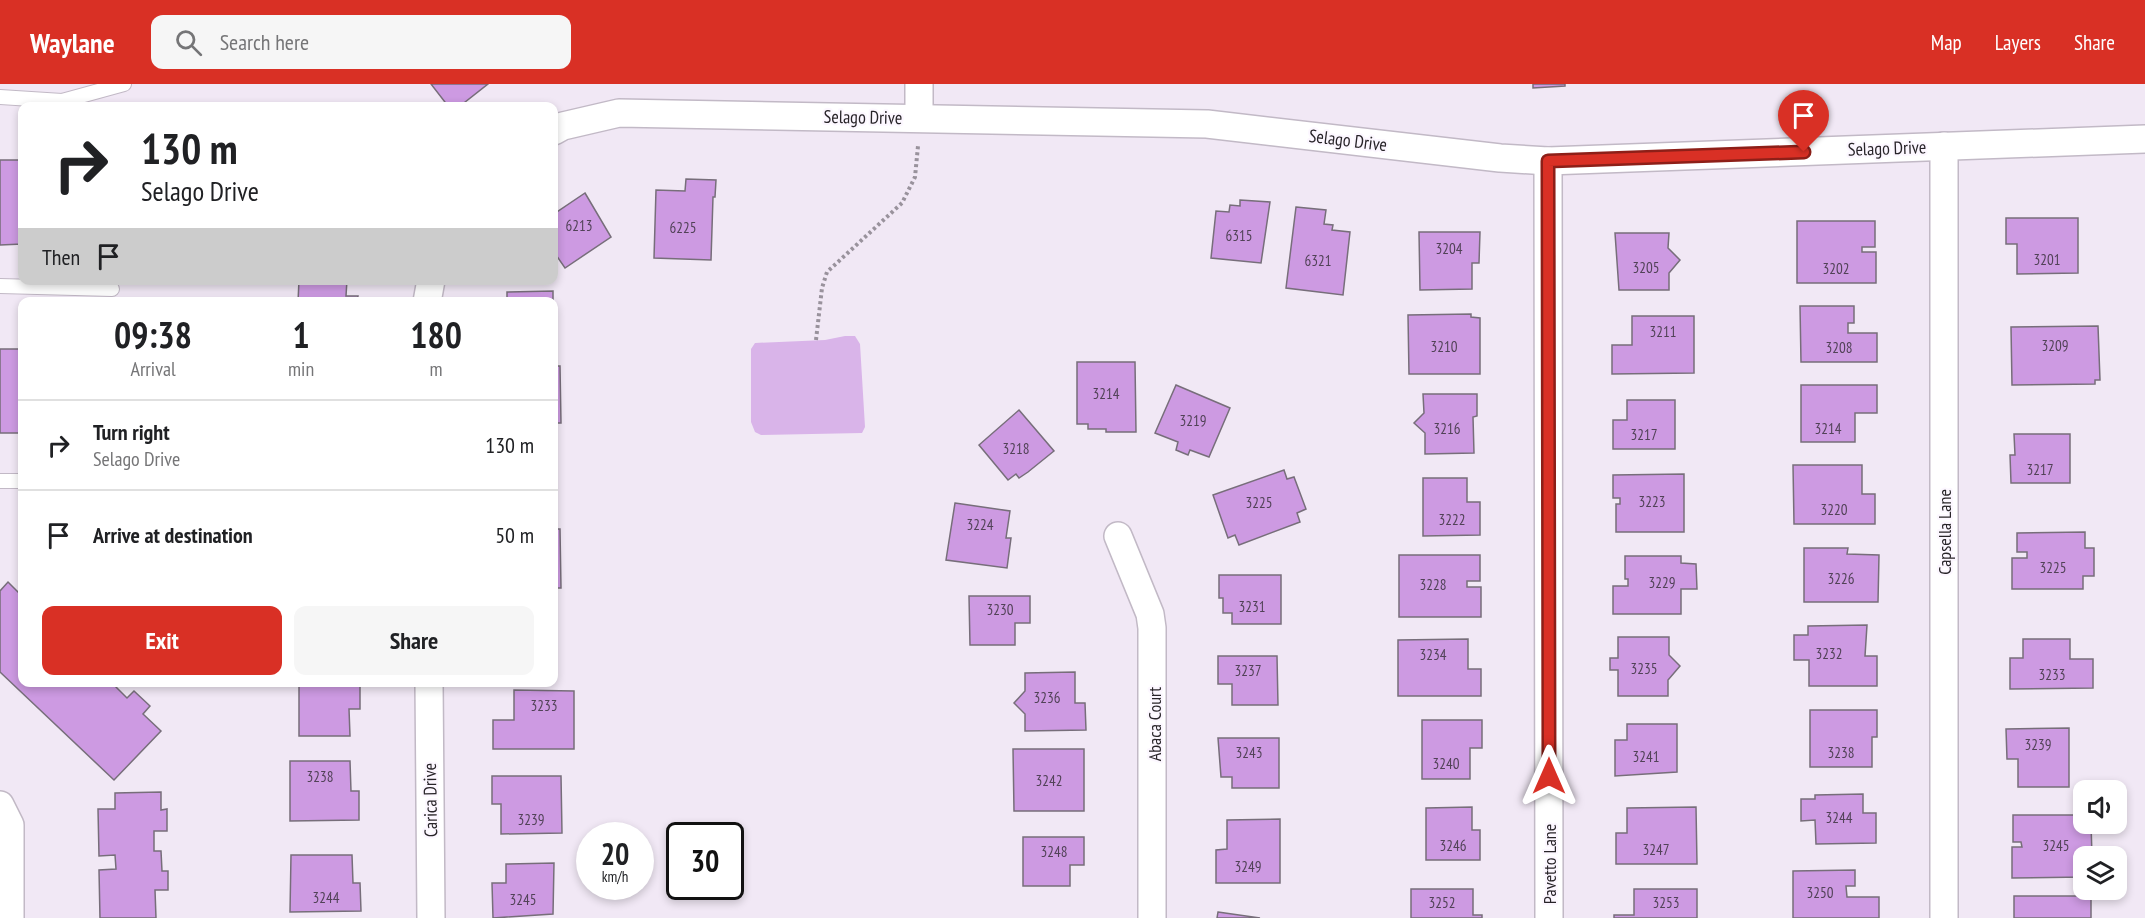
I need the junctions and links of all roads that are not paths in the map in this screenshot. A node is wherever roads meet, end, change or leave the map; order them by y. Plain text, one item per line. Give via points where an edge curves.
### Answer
1 (124, 84) edge
2 (919, 84) edge
3 (0, 97) edge
4 (919, 118) junction
5 (558, 128) edge
6 (2145, 140) edge
7 (1944, 146) junction
8 (1548, 161) junction
9 (0, 286) edge
10 (112, 289) dead end
11 (0, 481) edge
12 (18, 481) edge
13 (1118, 536) dead end
14 (429, 687) edge
15 (0, 806) edge
16 (10, 918) edge
17 (431, 918) edge
18 (1152, 918) edge
19 (1549, 918) edge
20 (1944, 918) edge

1 - 3 lane via 62,101
2 - 4 street
4 - 5 street, Selago Drive via 619,113
4 - 8 street, Selago Drive via 1206,124
6 - 7 street, Selago Drive
7 - 8 street, Selago Drive
7 - 20 street, Capsella Lane
8 - 19 street, Pavetto Lane
9 - 10 lane
11 - 12 lane
13 - 18 street, Abaca Court via 1152,628
14 - 17 street, Carica Drive
15 - 16 street via 10,825

